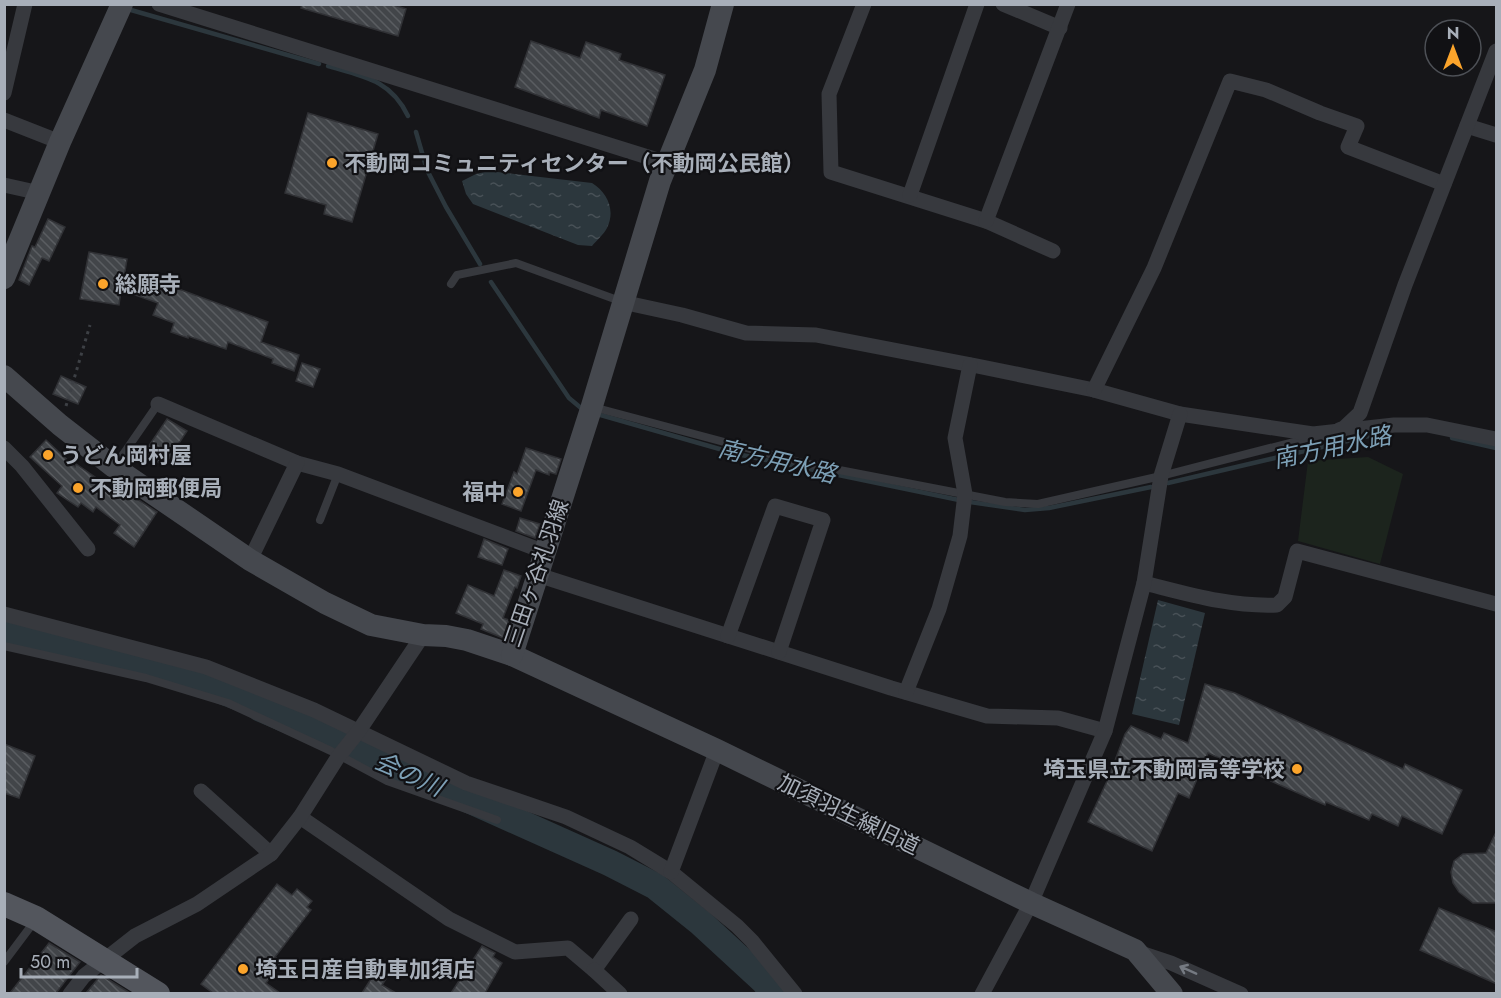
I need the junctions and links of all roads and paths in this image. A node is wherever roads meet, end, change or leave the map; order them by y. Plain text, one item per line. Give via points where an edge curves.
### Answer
1 (25, 4) edge
2 (159, 4) edge
3 (723, 4) edge
4 (864, 4) edge
5 (977, 4) edge
6 (1003, 4) edge
7 (1068, 4) edge
8 (121, 9) edge
9 (1060, 28) junction
10 (12, 30) edge
11 (1497, 51) edge
12 (4, 93) edge
13 (4, 120) edge
14 (1467, 126) junction
15 (1497, 135) edge
16 (60, 142) junction
17 (667, 163) junction
18 (4, 184) edge
19 (1444, 184) junction
20 (40, 193) junction
21 (910, 195) junction
22 (986, 221) junction
23 (1053, 251) dead end
24 (4, 278) edge
25 (451, 284) dead end
26 (622, 302) junction
27 (90, 325) dead end
28 (970, 365) junction
29 (4, 376) edge
30 (1094, 390) junction
31 (159, 404) joint
32 (590, 410) junction
33 (1180, 414) junction
34 (60, 426) junction
35 (1328, 433) junction
36 (1497, 439) edge
37 (4, 448) edge
38 (297, 463) junction
39 (114, 467) junction
40 (338, 474) junction
41 (1160, 482) junction
42 (965, 499) junction
43 (320, 520) dead end
44 (88, 549) dead end
45 (545, 552) junction
46 (250, 560) junction
47 (538, 575) junction
48 (1144, 583) junction
49 (1497, 604) edge
50 (4, 614) edge
51 (423, 635) junction
52 (728, 636) junction
53 (4, 646) edge
54 (779, 652) junction
55 (512, 655) junction
56 (906, 692) junction
57 (1105, 731) junction
58 (356, 735) junction
59 (717, 750) junction
60 (341, 754) junction
61 (201, 791) dead end
62 (300, 817) junction
63 (497, 820) dead end
64 (271, 854) junction
65 (671, 872) junction
66 (1031, 903) junction
67 (4, 904) edge
68 (36, 918) junction
69 (631, 919) dead end
70 (1135, 950) junction
71 (104, 960) junction
72 (4, 962) edge
73 (594, 970) junction
74 (70, 993) edge
75 (158, 993) edge
76 (620, 993) edge
77 (795, 993) edge
78 (982, 993) edge
79 (1172, 993) edge
80 (1241, 993) edge

1 - 10 street
2 - 17 street
3 - 17 main road, 三田ヶ谷礼羽線 via 705,70
4 - 21 street via 829,94 831,172
5 - 21 street
6 - 9 street
7 - 9 street
8 - 16 main road
9 - 22 street
10 - 12 street
11 - 14 street
13 - 16 street
14 - 15 street
14 - 19 street
16 - 20 main road
17 - 26 main road, 三田ヶ谷礼羽線
18 - 20 street
19 - 30 street via 1348,147 1357,126 1266,90 1230,81 1154,268
19 - 35 street via 1360,413 1344,428
20 - 24 main road
21 - 22 street
22 - 23 street
25 - 26 lane via 457,276 516,263
26 - 28 street via 746,333 816,335
26 - 32 main road, 三田ヶ谷礼羽線
27 - 34 path
28 - 30 street
28 - 42 street via 955,438
29 - 34 main road, 三田ヶ谷礼羽線
30 - 33 street
31 - 38 street
31 - 39 lane
32 - 42 lane
32 - 45 main road, 三田ヶ谷礼羽線
33 - 35 street
33 - 41 street
34 - 39 main road, 三田ヶ谷礼羽線
35 - 36 street via 1394,425 1427,426
35 - 41 lane
37 - 44 street
38 - 40 street
38 - 46 street
39 - 46 main road, 三田ヶ谷礼羽線
40 - 43 lane
40 - 45 street
41 - 42 lane via 1038,504
41 - 48 street
42 - 56 street via 960,536 939,609
45 - 47 main road, 三田ヶ谷礼羽線
46 - 51 main road, 三田ヶ谷礼羽線 via 371,625
47 - 52 street
47 - 55 main road, 三田ヶ谷礼羽線
48 - 49 street via 1230,604 1277,605 1285,597 1297,551
48 - 57 street
50 - 58 street via 206,667 314,710
51 - 55 main road, 三田ヶ谷礼羽線 via 467,640
51 - 58 street
52 - 54 street
52 - 54 street via 775,506 823,520
53 - 60 lane via 146,678 228,703
54 - 56 street
55 - 59 main road, 加須羽生線旧道
56 - 57 street via 987,716 1058,718
57 - 66 street
58 - 60 street
58 - 65 street via 466,783 566,817 630,847
59 - 65 street
59 - 66 main road, 加須羽生線旧道
60 - 62 street
60 - 63 lane via 387,781
61 - 64 street
62 - 64 street
62 - 73 street via 449,919 515,952 568,948
64 - 71 street via 197,904 135,936
65 - 77 street via 737,926
66 - 70 main road, 加須羽生線旧道
66 - 78 street
67 - 68 main road
68 - 71 main road
68 - 72 lane
69 - 73 street
70 - 79 main road, 加須羽生線旧道
80 -> 70 street
71 - 74 street
71 - 75 main road
73 - 76 street

